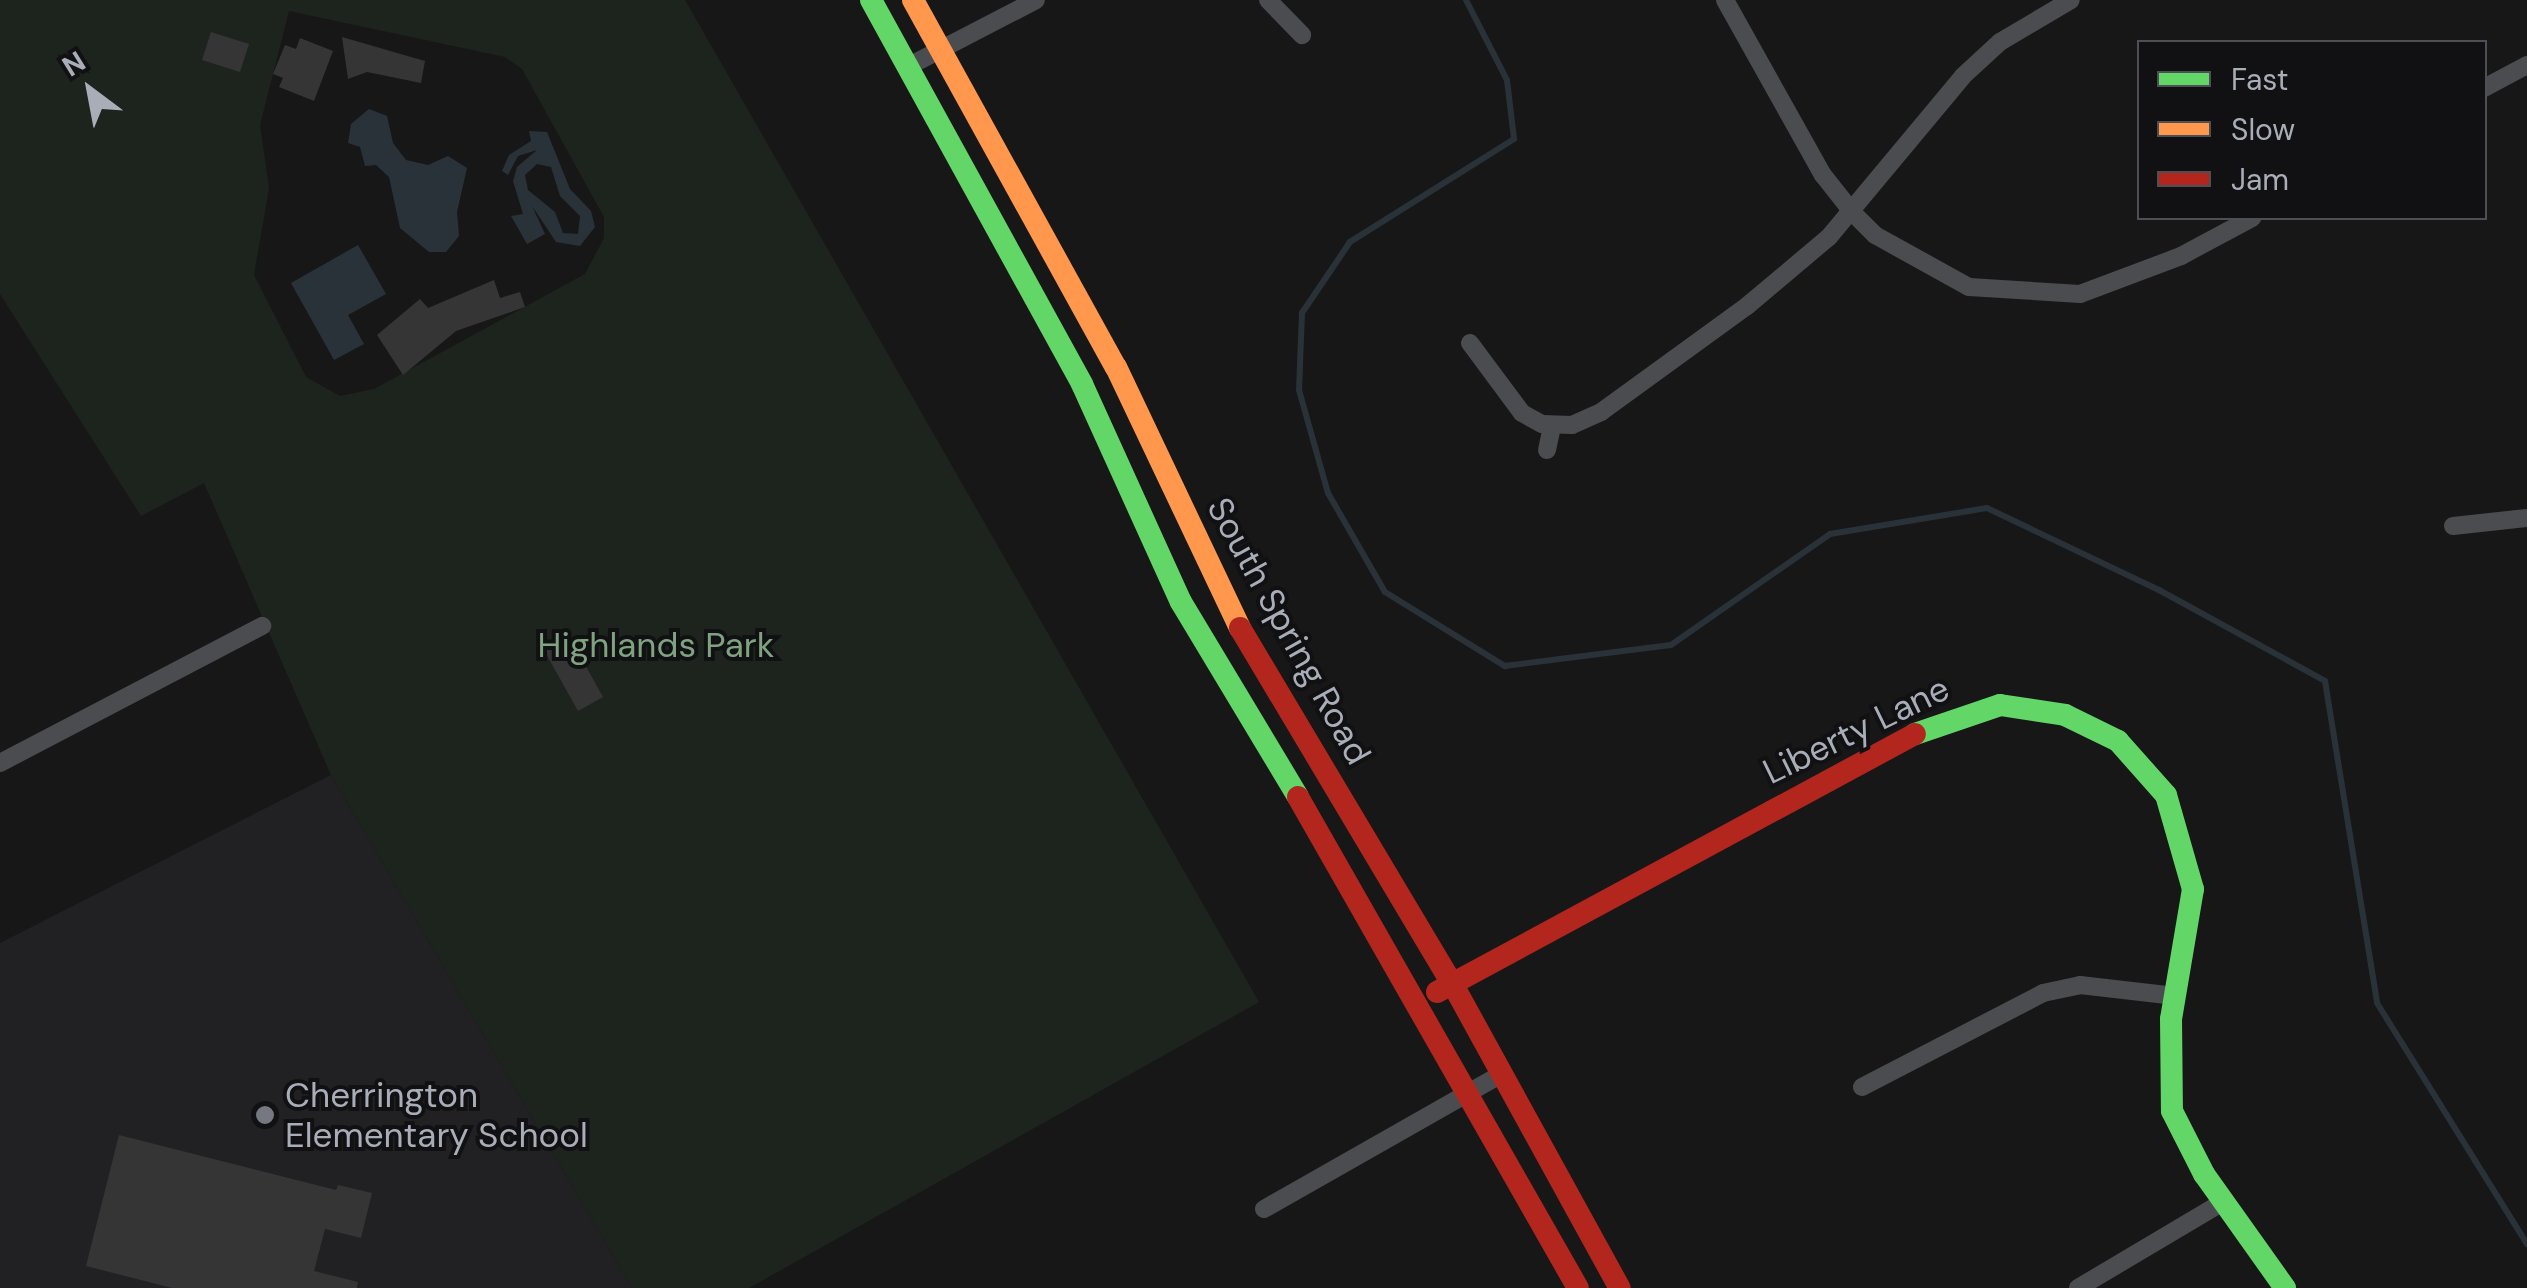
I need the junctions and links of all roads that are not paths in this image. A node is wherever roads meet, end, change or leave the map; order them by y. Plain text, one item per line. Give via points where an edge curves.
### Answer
1 (870, 0) edge
2 (913, 0) edge
3 (1036, 0) edge
4 (1268, 0) edge
5 (1726, 0) edge
6 (2070, 0) edge
7 (1302, 34) dead end
8 (940, 49) junction
9 (2527, 65) edge
10 (907, 67) junction
11 (2487, 86) edge
12 (1853, 214) junction
13 (2248, 220) edge
14 (1470, 343) dead end
15 (1552, 427) junction
16 (1547, 450) dead end
17 (2527, 518) edge
18 (2453, 526) dead end
19 (262, 626) dead end
20 (0, 763) edge
21 (1452, 983) junction
22 (2175, 996) junction
23 (1419, 1001) junction
24 (1500, 1075) junction
25 (1862, 1088) dead end
26 (1467, 1094) junction
27 (2224, 1202) junction
28 (1264, 1210) dead end
29 (1578, 1288) edge
30 (1620, 1288) edge
31 (2078, 1288) edge
32 (2285, 1288) edge

1 - 10 main road, South Spring Road
2 - 8 main road, South Spring Road
3 - 8 street
4 - 7 street
5 - 12 street via 1823,174
6 - 12 street via 2000,42 1963,76
8 - 10 street
8 - 21 main road, South Spring Road via 1116,367 1214,584
9 - 11 street
10 - 23 main road, South Spring Road via 1082,384 1181,602
12 - 13 street via 1875,235 1970,287 2080,294 2181,256
12 - 15 street via 1747,306 1601,412
14 - 15 street via 1522,413
15 - 16 street
17 - 18 street
19 - 20 street
21 - 22 main road, Liberty Lane via 1914,732 2000,705 2088,724 2118,741 2166,796 2184,840 2192,889
21 - 23 main road, Liberty Lane
21 - 24 main road, South Spring Road
22 - 25 street via 2080,985 2043,993
22 - 27 main road, Liberty Lane via 2167,1079 2172,1110
23 - 26 main road, South Spring Road
24 - 26 street
24 - 30 main road, South Spring Road
26 - 28 street
26 - 29 main road, South Spring Road
27 - 31 street
27 - 32 main road, Liberty Lane

